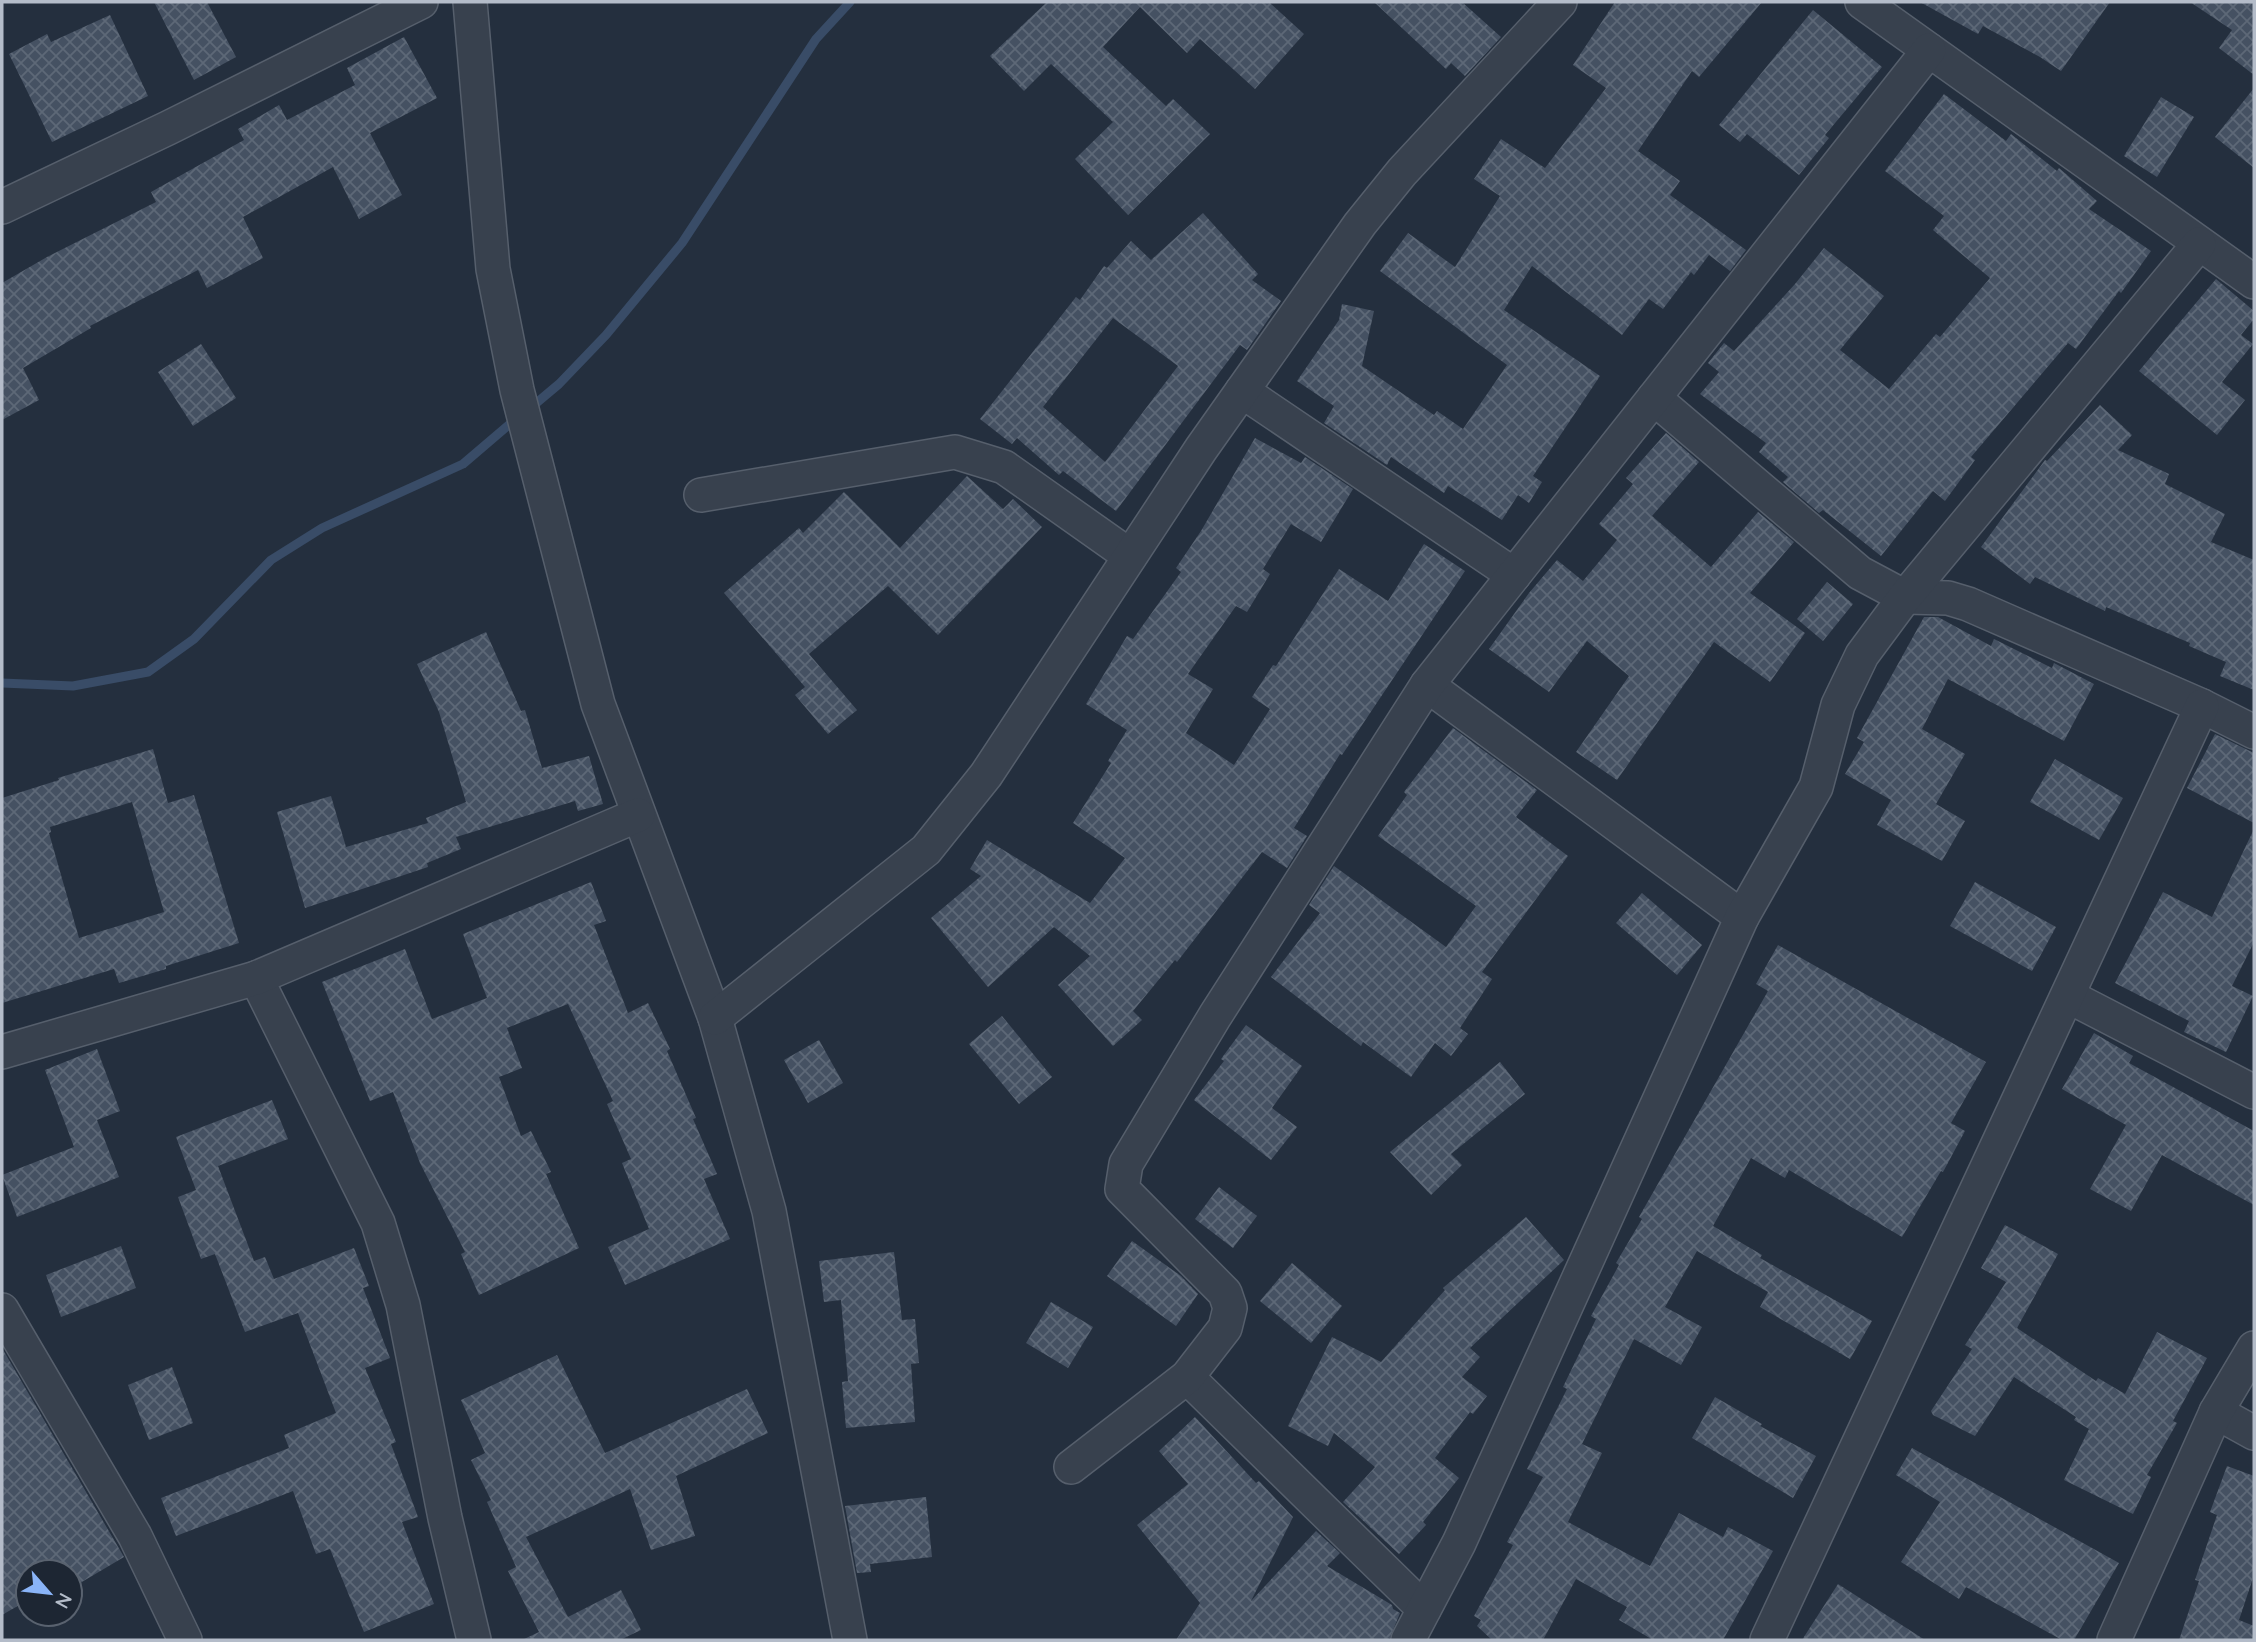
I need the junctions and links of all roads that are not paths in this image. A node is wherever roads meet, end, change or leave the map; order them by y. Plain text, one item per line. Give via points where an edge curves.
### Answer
1 (421, 2) edge
2 (470, 2) edge
3 (1560, 2) edge
4 (1862, 2) edge
5 (1929, 50) junction
6 (2, 207) edge
7 (2199, 244) junction
8 (2254, 282) edge
9 (1242, 391) junction
10 (1654, 398) junction
11 (701, 495) dead end
12 (1129, 556) junction
13 (1514, 575) junction
14 (1905, 597) junction
15 (1427, 685) junction
16 (2202, 706) junction
17 (2254, 732) edge
18 (638, 815) junction
19 (1742, 917) junction
20 (256, 978) junction
21 (2068, 996) junction
22 (715, 1018) junction
23 (2, 1052) edge
24 (2254, 1092) edge
25 (2, 1310) edge
26 (2254, 1348) edge
27 (1187, 1377) junction
28 (2216, 1412) junction
29 (2254, 1433) edge
30 (1071, 1467) dead end
31 (1424, 1609) junction
32 (184, 1640) edge
33 (474, 1640) edge
34 (850, 1640) edge
35 (1408, 1640) edge
36 (1767, 1640) edge
37 (2114, 1640) edge

1 - 6 street
2 - 18 street via 493,269 517,390 598,704
3 - 9 street via 1402,172
4 - 5 street
5 - 7 street
5 - 10 street
7 - 8 street
7 - 14 street
9 - 12 street
9 - 13 street
10 - 13 street
10 - 14 street via 1860,573
11 - 12 street via 955,452 1004,467
12 - 22 street via 986,775 926,850
13 - 15 street
14 - 16 street via 1948,598 1968,604
14 - 19 street via 1862,655 1838,705 1815,788
15 - 19 street
15 - 27 street via 1126,1164 1122,1189 1225,1293 1230,1308 1225,1328
16 - 17 street
16 - 21 street
18 - 20 street
18 - 22 street
19 - 31 street via 1459,1543
20 - 23 street
20 - 33 street via 378,1223 403,1305
21 - 24 street
21 - 36 street
22 - 34 street via 769,1211
25 - 32 street via 135,1536
26 - 28 street
27 - 30 street
27 - 31 street
28 - 29 street
28 - 37 street
31 - 35 street

